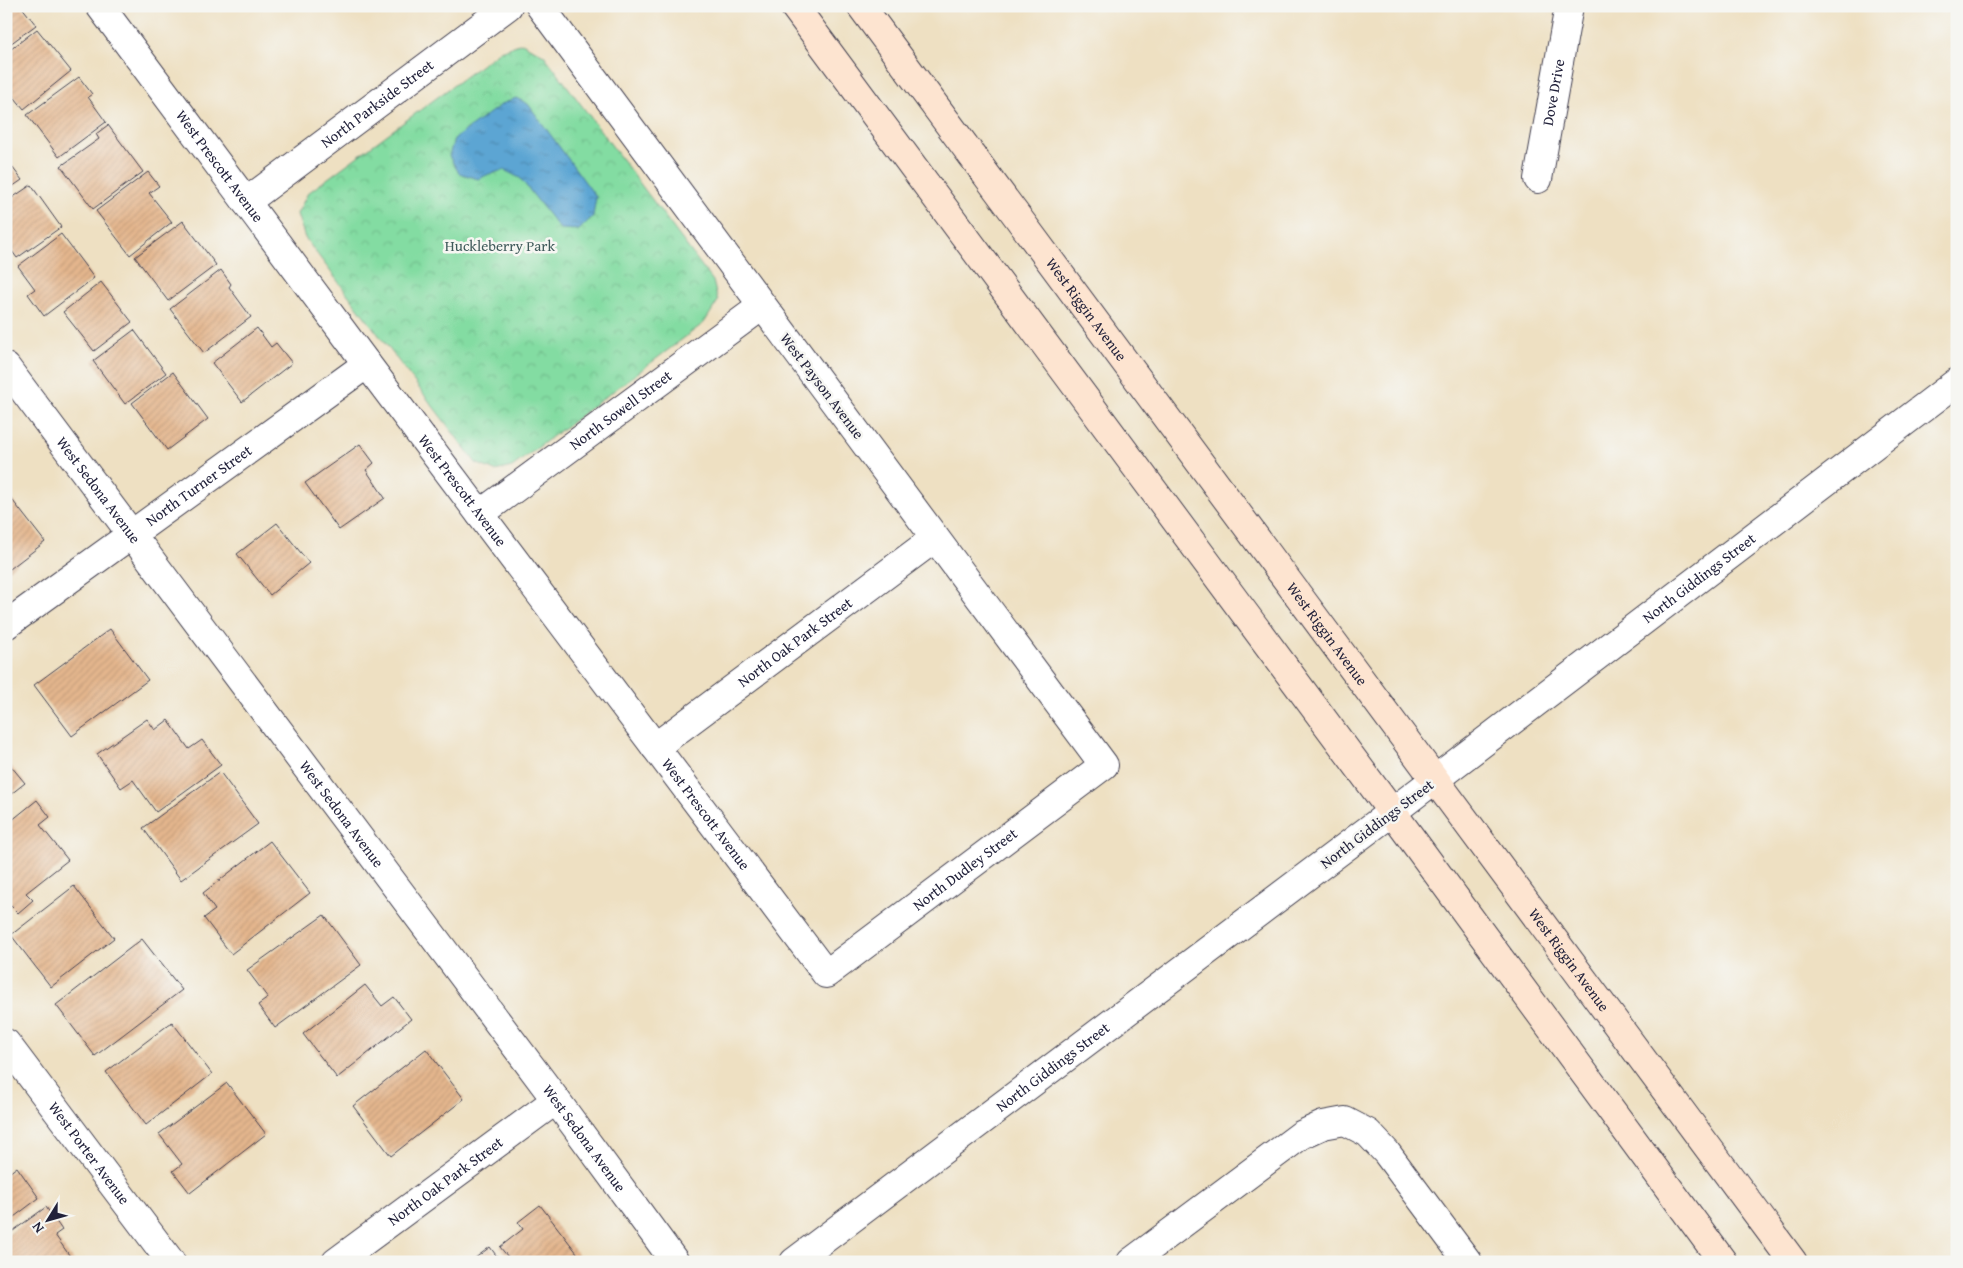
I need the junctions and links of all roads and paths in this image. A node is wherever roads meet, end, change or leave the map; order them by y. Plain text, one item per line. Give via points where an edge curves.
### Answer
1 (100, 6) edge
2 (508, 6) edge
3 (540, 6) edge
4 (794, 6) edge
5 (861, 6) edge
6 (1569, 6) edge
7 (1538, 179) dead end
8 (246, 202) junction
9 (762, 306) junction
10 (367, 364) junction
11 (6, 367) edge
12 (1957, 382) edge
13 (480, 514) junction
14 (132, 533) junction
15 (935, 538) junction
16 (6, 625) edge
17 (655, 746) junction
18 (1104, 765) joint
19 (1436, 780) junction
20 (1392, 812) junction
21 (826, 974) joint
22 (6, 1043) edge
23 (556, 1100) junction
24 (171, 1262) edge
25 (336, 1262) edge
26 (675, 1262) edge
27 (794, 1262) edge
28 (1131, 1262) edge
29 (1468, 1262) edge
30 (1723, 1262) edge
31 (1793, 1262) edge

1 - 8 street, West Prescott Avenue
2 - 8 street, North Parkside Street
3 - 9 street, West Payson Avenue
4 - 20 main road
5 - 19 main road, West Riggin Avenue
6 - 7 street, Dove Drive
8 - 10 street, West Prescott Avenue
9 - 13 street, North Sowell Street
9 - 15 street, West Payson Avenue
10 - 13 street, West Prescott Avenue
10 - 14 street, North Turner Street
11 - 14 street, West Sedona Avenue
12 - 19 street, North Giddings Street
13 - 17 street, West Prescott Avenue
14 - 16 street, North Turner Street
14 - 23 street, West Sedona Avenue
15 - 17 street, North Oak Park Street
15 - 18 street, West Payson Avenue
17 - 21 street, West Prescott Avenue
18 - 21 street, North Dudley Street
19 - 20 street, North Giddings Street
19 - 31 main road, West Riggin Avenue
20 - 27 street, North Giddings Street
20 - 30 main road
22 - 24 street, West Porter Avenue
23 - 25 street, North Oak Park Street
23 - 26 street, West Sedona Avenue
28 - 29 street via 1301,1135 1323,1125 1345,1121 1368,1133 1386,1152

